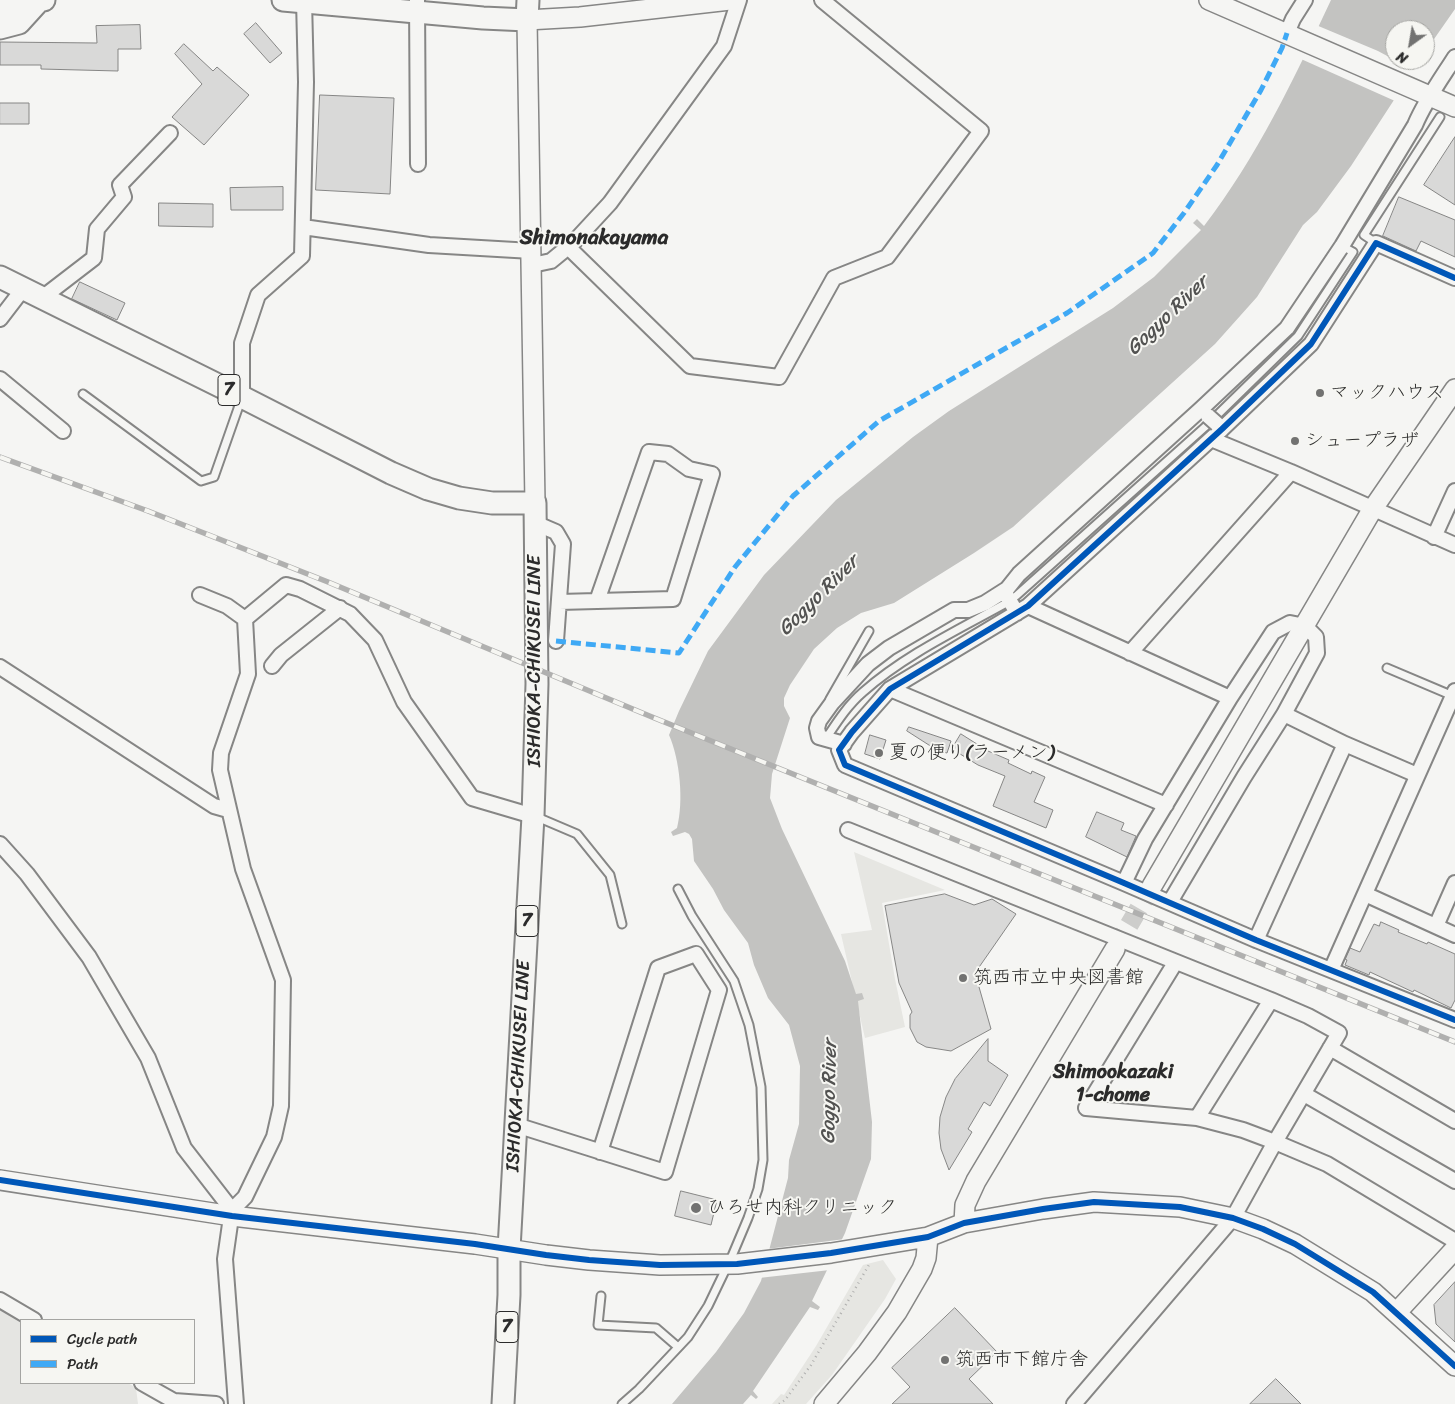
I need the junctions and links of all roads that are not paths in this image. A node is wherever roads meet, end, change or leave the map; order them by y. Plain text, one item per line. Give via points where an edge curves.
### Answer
1 (38, 0) edge
2 (45, 0) edge
3 (283, 0) edge
4 (730, 0) edge
5 (739, 0) edge
6 (822, 0) edge
7 (1209, 0) edge
8 (1305, 0) edge
9 (304, 1) edge
10 (417, 6) edge
11 (0, 7) edge
12 (528, 10) edge
13 (0, 28) edge
14 (1291, 35) junction
15 (1455, 57) edge
16 (1426, 94) junction
17 (1448, 112) edge
18 (170, 133) dead end
19 (418, 164) dead end
20 (303, 227) junction
21 (1376, 243) junction
22 (1342, 246) junction
23 (568, 247) junction
24 (532, 258) junction
25 (0, 277) edge
26 (1455, 278) edge
27 (32, 294) junction
28 (0, 319) edge
29 (0, 379) edge
30 (1455, 389) edge
31 (84, 394) dead end
32 (242, 397) junction
33 (1212, 419) junction
34 (63, 431) dead end
35 (1211, 439) junction
36 (1291, 472) junction
37 (1455, 491) edge
38 (1372, 510) junction
39 (535, 513) junction
40 (1434, 536) junction
41 (1455, 546) edge
42 (200, 595) dead end
43 (597, 601) junction
44 (1015, 601) junction
45 (559, 602) junction
46 (340, 608) junction
47 (245, 619) junction
48 (1305, 626) junction
49 (869, 631) dead end
50 (556, 642) dead end
51 (1130, 653) junction
52 (272, 666) dead end
53 (0, 668) edge
54 (1387, 668) dead end
55 (890, 688) junction
56 (1230, 698) junction
57 (1453, 698) edge
58 (1284, 714) junction
59 (822, 716) junction
60 (829, 734) dead end
61 (844, 744) junction
62 (1345, 744) junction
63 (1417, 775) junction
64 (1166, 805) junction
65 (228, 810) junction
66 (533, 816) junction
67 (848, 830) dead end
68 (0, 844) edge
69 (1124, 882) junction
70 (1455, 883) edge
71 (1152, 886) tunnel mouth
72 (678, 889) dead end
73 (1365, 894) junction
74 (1170, 902) junction
75 (622, 924) dead end
76 (1436, 926) junction
77 (1455, 934) edge
78 (1256, 940) junction
79 (1115, 949) tunnel mouth
80 (1175, 963) junction
81 (1331, 970) junction
82 (1271, 1000) junction
83 (1455, 1020) edge
84 (1330, 1048) junction
85 (1304, 1094) junction
86 (1197, 1118) junction
87 (1455, 1121) edge
88 (516, 1125) junction
89 (1275, 1142) junction
90 (600, 1152) junction
91 (0, 1180) edge
92 (1455, 1181) edge
93 (232, 1213) junction
94 (1233, 1218) junction
95 (964, 1223) junction
96 (928, 1237) junction
97 (1455, 1241) edge
98 (509, 1249) junction
99 (1455, 1249) edge
100 (732, 1264) junction
101 (601, 1296) dead end
102 (0, 1300) edge
103 (1397, 1312) junction
104 (32, 1319) edge
105 (678, 1347) junction
106 (1455, 1366) edge
107 (144, 1384) edge
108 (173, 1402) edge
109 (216, 1404) edge
110 (236, 1404) edge
111 (503, 1404) edge
112 (622, 1404) edge
113 (824, 1404) edge
114 (1074, 1404) edge

1 - 2 main road
1 - 11 main road
1 - 13 main road via 19,23
3 - 9 main road
4 - 12 street via 580,17
5 - 23 street via 724,46 610,204
6 - 23 street via 981,131 888,257 834,278 780,377 690,366
7 - 14 street
8 - 14 street via 1293,19
9 - 10 main road
9 - 20 street
10 - 12 main road via 499,19
10 - 19 street
12 - 24 street
14 - 16 street
15 - 16 street
16 - 17 street
16 - 22 street via 1415,125
17 - 21 lane via 1364,235
18 - 27 street via 120,185 124,197 97,229 94,258
20 - 24 street
20 - 32 street via 302,256 258,295 242,343
21 - 26 street
21 - 33 street via 1311,344
22 - 33 street via 1287,328
22 - 44 lane via 1354,252 1298,336 1211,422
23 - 24 street via 551,261
24 - 39 street
25 - 27 main road, 7
27 - 28 street
27 - 32 main road, 7
29 - 34 street
30 - 38 street
31 - 32 lane via 201,481 214,478
32 - 39 main road, 7 via 428,489
33 - 35 street
33 - 44 street via 1027,568
35 - 36 street
35 - 44 street
36 - 38 street
36 - 51 street
37 - 40 street
38 - 40 street
38 - 48 street
39 - 45 street via 556,532 563,544
39 - 66 main road, ISHIOKA-CHIKUSEI LINE / 7 via 537,684
40 - 41 street
42 - 47 street via 226,606
43 - 43 street via 673,599 712,474 688,469 668,454 649,452
43 - 45 street
44 - 51 street
44 - 55 street
44 - 59 street via 985,602 968,610 954,610 889,648 868,664
44 - 60 lane via 922,650 863,692
45 - 50 street
46 - 47 street via 286,585
46 - 52 street via 281,655
46 - 66 street via 375,640 404,702 472,798
47 - 65 street via 248,674 221,753 220,770
48 - 56 street via 1290,623 1273,632
48 - 58 street via 1316,638 1317,653
48 - 71 street
49 - 59 lane via 832,692
51 - 56 street
53 - 65 street via 214,806
54 - 57 lane
55 - 61 street
55 - 64 street
56 - 64 street
57 - 63 street
58 - 62 street
58 - 74 street
59 - 61 street via 817,728 819,737
61 - 69 street via 839,750 845,765
62 - 63 street
62 - 78 street
63 - 73 street
64 - 69 street
65 - 93 street via 243,869 282,980 281,1106 278,1123 246,1197
66 - 75 lane via 577,834 610,875
66 - 88 main road, ISHIOKA-CHIKUSEI LINE / 7
67 - 80 street
68 - 93 street via 89,957 148,1058 184,1148
69 - 74 street
70 - 76 street
72 - 100 lane via 734,981 749,1025 761,1087 762,1160 758,1189
73 - 76 street
73 - 81 street
74 - 78 street
76 - 77 street
78 - 81 street
79 - 95 street via 976,1181 966,1205
80 - 82 street
80 - 86 street via 1086,1108
81 - 83 street
82 - 84 street via 1339,1033
82 - 86 street
84 - 85 street
84 - 87 street
85 - 89 street
85 - 92 street
86 - 89 street
88 - 90 street
88 - 98 main road, ISHIOKA-CHIKUSEI LINE / 7
89 - 94 street
89 - 97 street via 1327,1164
90 - 90 street via 665,1172 719,990 696,954 658,968
91 - 93 street
93 - 98 street
93 - 110 street via 225,1259
94 - 95 street via 1180,1207 1094,1202
94 - 103 street via 1295,1244 1366,1288
94 - 114 street
95 - 96 street
96 - 100 street via 873,1252
96 - 113 street via 922,1269 897,1312
98 - 100 street via 598,1261 660,1265
98 - 111 main road, ISHIOKA-CHIKUSEI LINE / 7
99 - 103 street
100 - 105 lane via 688,1337
101 - 105 lane via 598,1325 656,1328
102 - 104 street
103 - 106 street
105 - 112 lane
107 - 108 street
108 - 109 street

